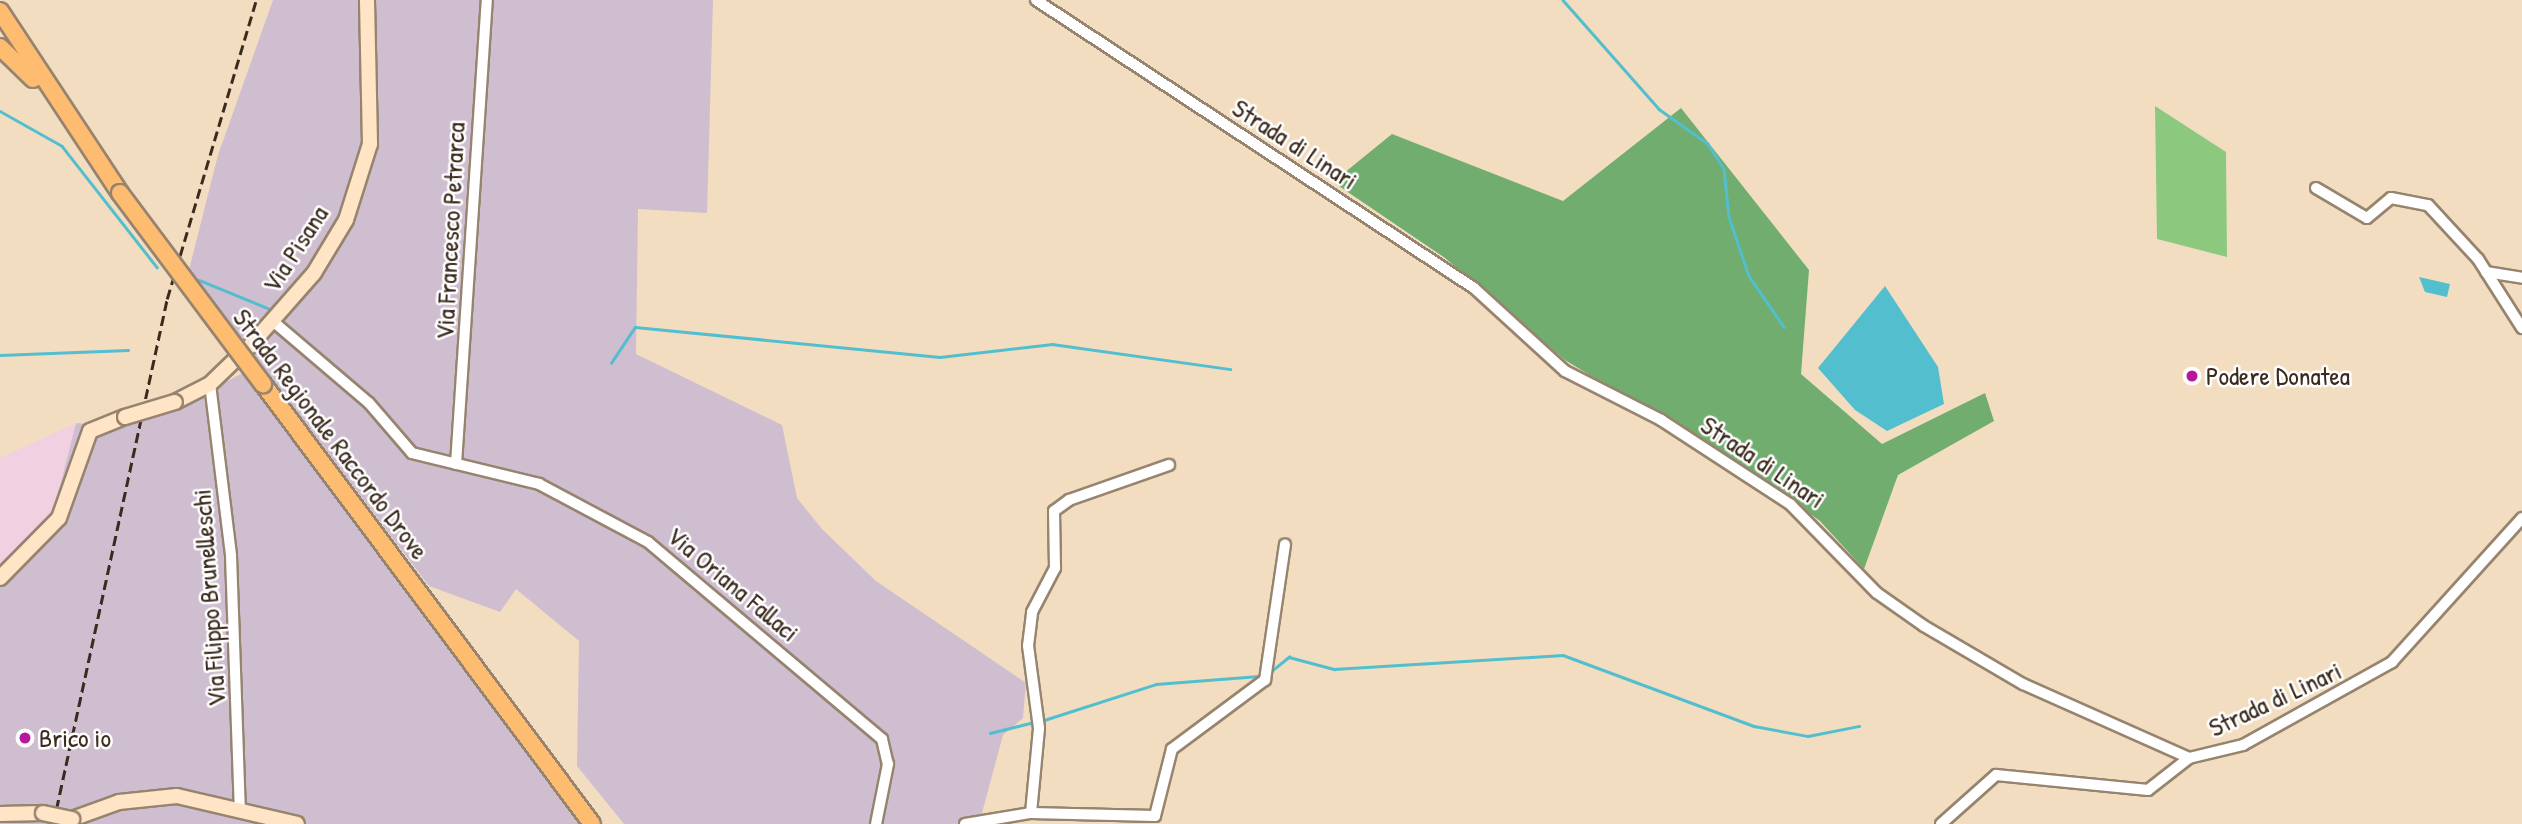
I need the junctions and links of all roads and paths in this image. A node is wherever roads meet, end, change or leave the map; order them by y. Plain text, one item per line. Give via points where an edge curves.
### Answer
1 (2, 0) edge
2 (367, 0) edge
3 (487, 0) edge
4 (1036, 0) edge
5 (0, 11) edge
6 (0, 47) edge
7 (33, 72) junction
8 (2316, 188) dead end
9 (2486, 272) junction
10 (2522, 278) edge
11 (275, 323) junction
12 (2522, 328) edge
13 (249, 347) dead end
14 (235, 360) dead end
15 (210, 384) junction
16 (456, 464) junction
17 (1169, 465) dead end
18 (2522, 518) edge
19 (1285, 544) dead end
20 (0, 578) edge
21 (2189, 758) junction
22 (240, 810) junction
23 (1031, 813) junction
24 (0, 814) edge
25 (1150, 822) edge
26 (297, 824) edge
27 (592, 824) edge
28 (876, 824) edge
29 (965, 824) edge
30 (1941, 824) edge

1 - 7 main road
2 - 11 street, Via Pisana via 370,144 346,220
3 - 16 street, Via Francesco Petrarca
4 - 21 street, Strada di Linari via 1474,288 1565,371 1661,420 1790,504 1823,531 1857,575 1924,626 2023,684
5 - 7 main road
6 - 7 main road
7 - 27 main road, Strada Regionale Raccordo Drove, bridge via 89,161 120,193
8 - 9 street via 2367,218 2391,198 2428,205
9 - 10 street
9 - 12 street
11 - 13 street, Via Pisana
11 - 16 street, Via Oriana Fallaci via 369,403 412,453
14 - 15 street
15 - 20 street, bridge via 176,402 90,431 59,518
15 - 22 street, Via Filippo Brunelleschi via 232,565
16 - 28 street, Via Oriana Fallaci via 539,484 648,542 871,729 887,750 888,764
17 - 23 street via 1069,500 1054,511 1055,568 1032,612 1028,646 1038,722
18 - 21 street, Strada di Linari via 2392,662 2254,740
19 - 25 street via 1265,680 1172,749
21 - 30 street via 2148,790 1996,775
22 - 24 street, bridge via 161,797 72,819 43,813
22 - 26 street
23 - 25 street
23 - 29 street

